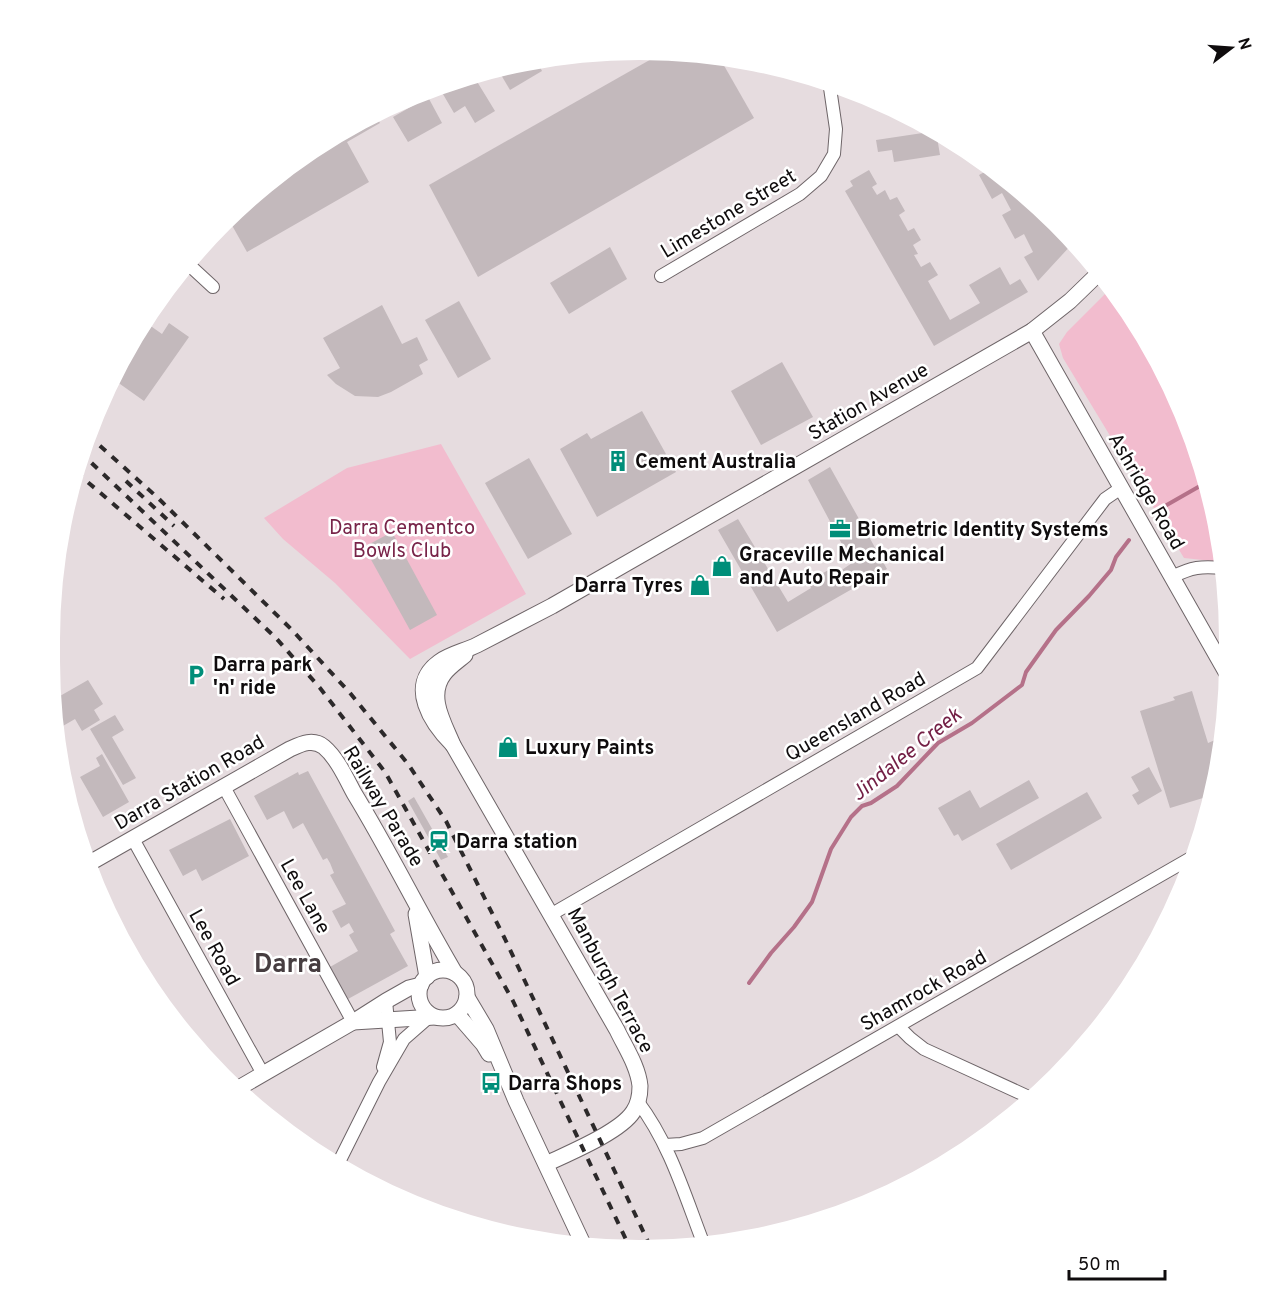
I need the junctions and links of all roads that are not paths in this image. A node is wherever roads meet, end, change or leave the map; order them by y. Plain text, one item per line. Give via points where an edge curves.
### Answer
1 (831, 93) edge
2 (194, 269) edge
3 (660, 276) dead end
4 (1093, 280) edge
5 (213, 287) dead end
6 (1032, 331) junction
7 (1121, 488) junction
8 (1214, 567) edge
9 (1172, 577) junction
10 (474, 646) junction
11 (1219, 660) edge
12 (436, 693) joint
13 (424, 705) joint
14 (313, 742) joint
15 (453, 745) junction
16 (224, 788) junction
17 (133, 838) junction
18 (96, 860) edge
19 (1182, 863) edge
20 (413, 897) junction
21 (552, 914) junction
22 (455, 973) junction
23 (424, 981) junction
24 (467, 997) junction
25 (386, 1000) junction
26 (457, 1014) junction
27 (431, 1018) junction
28 (388, 1020) junction
29 (353, 1022) junction
30 (899, 1027) junction
31 (263, 1074) junction
32 (379, 1082) junction
33 (245, 1084) edge
34 (1023, 1095) edge
35 (516, 1101) junction
36 (638, 1102) junction
37 (665, 1145) junction
38 (342, 1157) edge
39 (546, 1164) junction
40 (580, 1237) edge
41 (701, 1237) edge

1 - 3 street, Limestone Street via 836,129 834,152 821,176 800,194
2 - 5 street
4 - 6 street, Station Avenue
6 - 7 street, Ashridge Road
6 - 10 street, Station Avenue via 552,606
7 - 9 street, Ashridge Road
7 - 21 street, Queensland Road via 1105,499 977,668
8 - 9 street via 1190,568
9 - 11 street, Ashridge Road
10 - 12 street, Station Avenue via 444,674
10 - 13 street, Station Avenue via 439,662 429,671 424,680
12 - 15 street, Manburgh Terrace
13 - 15 street, Manburgh Terrace via 438,730
14 - 16 street, Darra Station Road via 290,749
14 - 20 street, Railway Parade via 333,757
15 - 21 street, Manburgh Terrace
16 - 17 street, Darra Station Road
16 - 29 street, Lee Lane
17 - 18 street, Darra Station Road
17 - 31 street, Lee Road
19 - 30 street, Shamrock Road
20 - 22 street, Railway Parade
20 - 23 street, Railway Parade
21 - 36 street, Manburgh Terrace via 632,1061 640,1086
22 - 23 street via 441,971
22 - 24 street via 465,983
23 - 25 street
23 - 27 street via 420,1000
24 - 26 street
24 - 35 street via 486,1029
25 - 28 street
25 - 29 street
26 - 27 street
26 - 35 street via 483,1044
27 - 28 street
27 - 32 street via 404,1039
28 - 29 street
28 - 32 street via 390,1042
29 - 31 street
30 - 34 street via 924,1049
30 - 37 street, Shamrock Road via 703,1138
31 - 33 street
32 - 38 street
35 - 39 street
36 - 37 street
36 - 39 street via 620,1126
37 - 41 street
39 - 40 street

